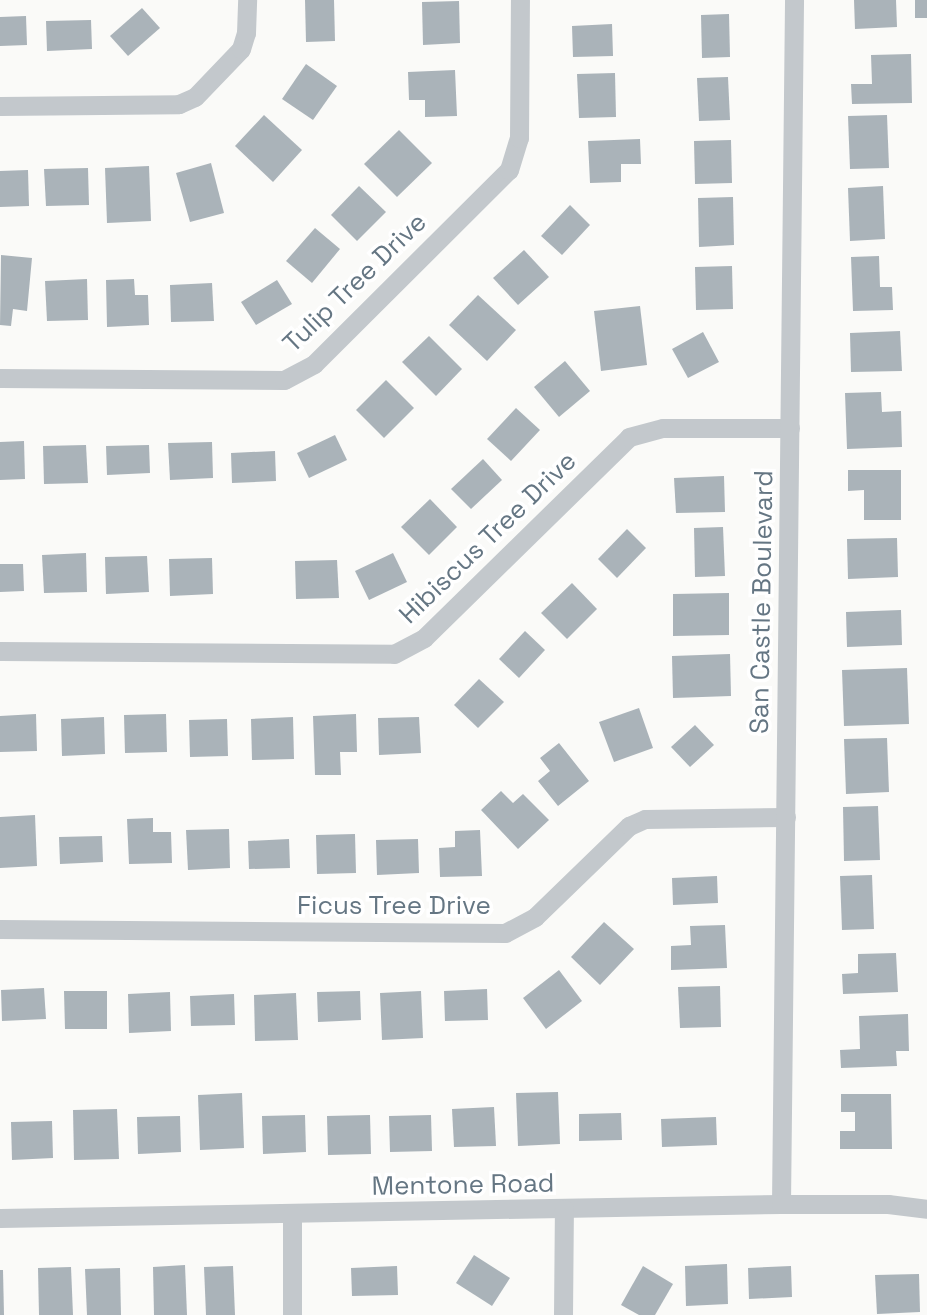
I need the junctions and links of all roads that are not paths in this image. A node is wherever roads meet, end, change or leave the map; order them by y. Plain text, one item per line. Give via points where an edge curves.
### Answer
1 (247, 0) edge
2 (520, 0) edge
3 (794, 0) edge
4 (0, 106) edge
5 (0, 378) edge
6 (790, 428) junction
7 (0, 651) edge
8 (786, 817) junction
9 (0, 929) edge
10 (781, 1204) junction
11 (564, 1209) junction
12 (927, 1209) edge
13 (292, 1215) junction
14 (0, 1218) edge
15 (292, 1315) edge
16 (563, 1315) edge

1 - 4 street via 241,49 195,97 179,104
2 - 5 street, Tulip Tree Drive via 519,138 509,170 314,364 284,380
3 - 6 street, San Castle Boulevard
6 - 7 street, Hibiscus Tree Drive via 663,428 629,438 424,638 394,654
6 - 8 street, San Castle Boulevard
8 - 9 street, Ficus Tree Drive via 645,818 629,826 535,917 505,933
8 - 10 street, San Castle Boulevard
10 - 11 street, Mentone Road
10 - 12 street, Mentone Road via 888,1204
11 - 13 street, Mentone Road
11 - 16 street
13 - 14 street, Mentone Road
13 - 15 street

